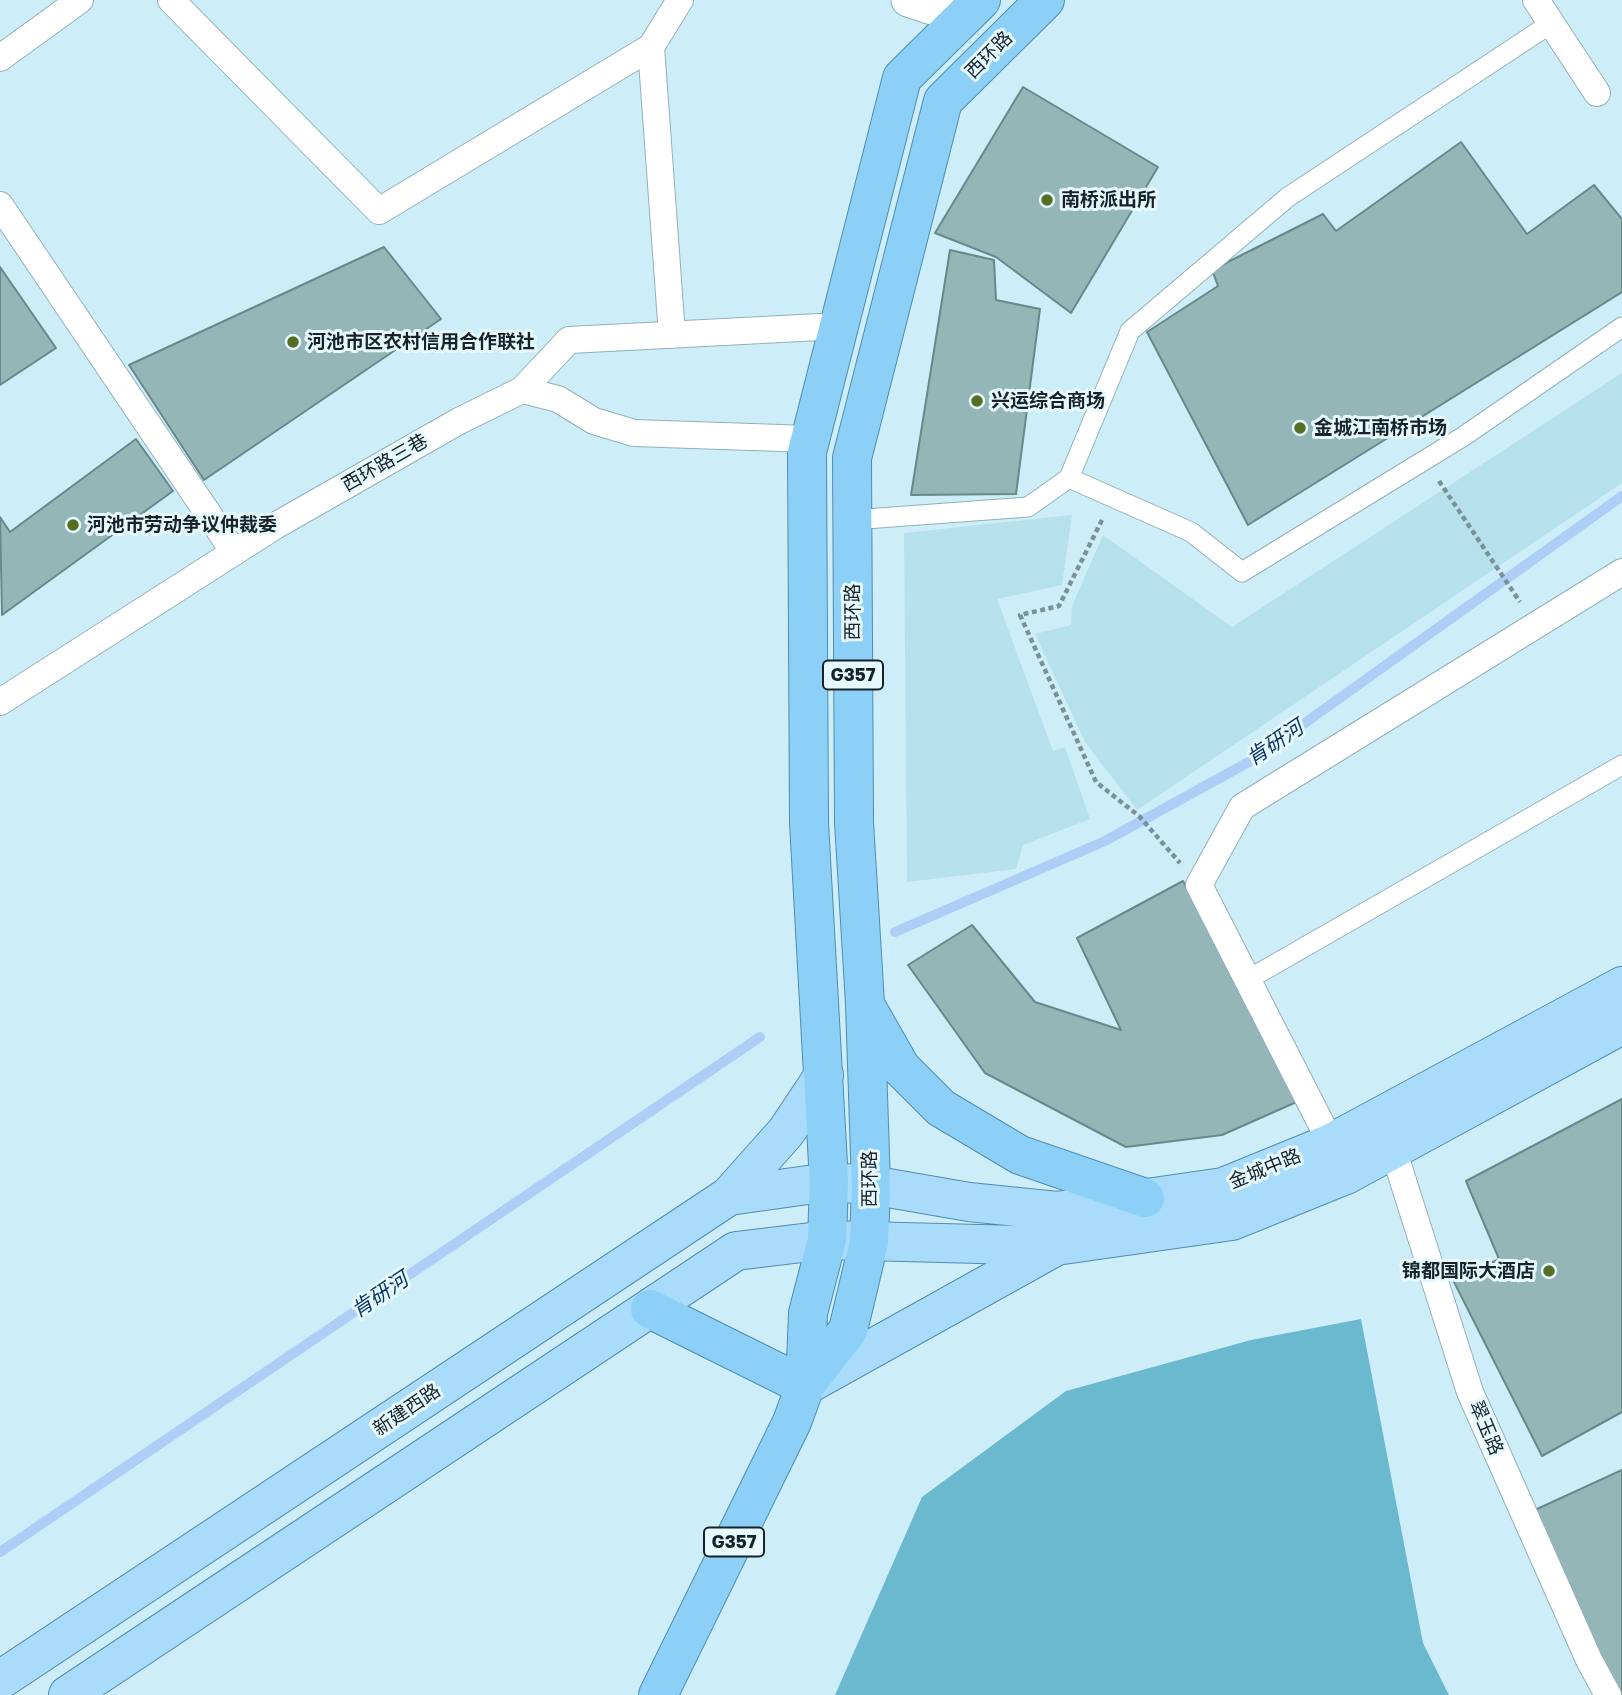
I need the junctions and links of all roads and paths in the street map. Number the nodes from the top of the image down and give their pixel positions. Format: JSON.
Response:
{"nodes":[{"id":1,"x":80,"y":0,"type":"edge"},
{"id":2,"x":171,"y":0,"type":"edge"},
{"id":3,"x":680,"y":0,"type":"edge"},
{"id":4,"x":908,"y":0,"type":"edge"},
{"id":5,"x":1045,"y":0,"type":"edge"},
{"id":6,"x":1536,"y":0,"type":"edge"},
{"id":7,"x":972,"y":9,"type":"edge"},
{"id":8,"x":1550,"y":24,"type":"junction"},
{"id":9,"x":652,"y":47,"type":"junction"},
{"id":10,"x":0,"y":58,"type":"edge"},
{"id":11,"x":1597,"y":93,"type":"dead end"},
{"id":12,"x":0,"y":205,"type":"edge"},
{"id":13,"x":839,"y":326,"type":"junction"},
{"id":14,"x":1622,"y":327,"type":"edge"},
{"id":15,"x":672,"y":335,"type":"junction"},
{"id":16,"x":522,"y":390,"type":"junction"},
{"id":17,"x":810,"y":439,"type":"junction"},
{"id":18,"x":1425,"y":460,"type":"junction"},
{"id":19,"x":1069,"y":478,"type":"junction"},
{"id":20,"x":1114,"y":498,"type":"junction"},
{"id":21,"x":852,"y":520,"type":"junction"},
{"id":22,"x":234,"y":552,"type":"junction"},
{"id":23,"x":1622,"y":572,"type":"edge"},
{"id":24,"x":1517,"y":597,"type":"dead end"},
{"id":25,"x":0,"y":702,"type":"edge"},
{"id":26,"x":1622,"y":765,"type":"edge"},
{"id":27,"x":1157,"y":837,"type":"dead end"},
{"id":28,"x":1247,"y":980,"type":"junction"},
{"id":29,"x":1622,"y":986,"type":"edge"},
{"id":30,"x":865,"y":1004,"type":"junction"},
{"id":31,"x":1622,"y":1025,"type":"edge"},
{"id":32,"x":824,"y":1075,"type":"junction"},
{"id":33,"x":1331,"y":1143,"type":"junction"},
{"id":34,"x":1393,"y":1149,"type":"junction"},
{"id":35,"x":829,"y":1182,"type":"junction"},
{"id":36,"x":871,"y":1185,"type":"junction"},
{"id":37,"x":729,"y":1196,"type":"junction"},
{"id":38,"x":1145,"y":1198,"type":"junction"},
{"id":39,"x":827,"y":1240,"type":"junction"},
{"id":40,"x":869,"y":1242,"type":"junction"},
{"id":41,"x":1056,"y":1246,"type":"junction"},
{"id":42,"x":650,"y":1309,"type":"junction"},
{"id":43,"x":805,"y":1386,"type":"junction"},
{"id":44,"x":0,"y":1680,"type":"edge"},
{"id":45,"x":68,"y":1695,"type":"edge"},
{"id":46,"x":659,"y":1695,"type":"edge"},
{"id":47,"x":1608,"y":1695,"type":"edge"}],
"edges":[{"from":1,"to":10,"type":"street"},
{"from":2,"to":9,"type":"street"},
{"from":3,"to":9,"type":"street"},
{"from":4,"to":7,"type":"street"},
{"from":5,"to":21,"type":"highway","name":"西环路","number":"G357"},
{"from":6,"to":8,"type":"street"},
{"from":7,"to":13,"type":"highway","name":"西环路","number":"G357"},
{"from":8,"to":11,"type":"street"},
{"from":8,"to":19,"type":"street"},
{"from":9,"to":15,"type":"street"},
{"from":12,"to":22,"type":"street"},
{"from":13,"to":15,"type":"street","name":"西环路三巷"},
{"from":13,"to":17,"type":"highway","name":"西环路","number":"G357"},
{"from":14,"to":18,"type":"street"},
{"from":15,"to":16,"type":"street","name":"西环路三巷"},
{"from":16,"to":17,"type":"street"},
{"from":16,"to":22,"type":"street","name":"西环路三巷"},
{"from":17,"to":32,"type":"highway","name":"西环路","number":"G357"},
{"from":18,"to":20,"type":"street"},
{"from":18,"to":24,"type":"path"},
{"from":19,"to":20,"type":"street"},
{"from":19,"to":21,"type":"street"},
{"from":20,"to":27,"type":"path"},
{"from":21,"to":30,"type":"highway","name":"西环路","number":"G357"},
{"from":22,"to":25,"type":"street","name":"西环路三巷"},
{"from":23,"to":28,"type":"street"},
{"from":26,"to":28,"type":"street"},
{"from":28,"to":33,"type":"street"},
{"from":29,"to":33,"type":"main road","name":"金城中路"},
{"from":30,"to":36,"type":"highway","name":"西环路","number":"G357"},
{"from":30,"to":38,"type":"highway"},
{"from":31,"to":34,"type":"main road","name":"金城中路"},
{"from":32,"to":35,"type":"highway","name":"西环路","number":"G357"},
{"from":32,"to":37,"type":"main road"},
{"from":33,"to":38,"type":"main road","name":"金城中路"},
{"from":34,"to":41,"type":"main road","name":"金城中路"},
{"from":34,"to":47,"type":"street","name":"翠玉路"},
{"from":35,"to":36,"type":"main road","name":"金城中路"},
{"from":35,"to":37,"type":"main road","name":"新建西路"},
{"from":35,"to":39,"type":"highway","name":"西环路","number":"G357"},
{"from":36,"to":38,"type":"main road","name":"金城中路"},
{"from":36,"to":40,"type":"highway","name":"西环路","number":"G357"},
{"from":37,"to":44,"type":"main road","name":"新建西路"},
{"from":39,"to":40,"type":"main road","name":"金城中路"},
{"from":39,"to":42,"type":"main road"},
{"from":39,"to":43,"type":"highway","name":"西环路","number":"G357"},
{"from":40,"to":41,"type":"main road","name":"金城中路"},
{"from":40,"to":43,"type":"highway","name":"西环路","number":"G357"},
{"from":41,"to":43,"type":"main road"},
{"from":42,"to":43,"type":"highway"},
{"from":42,"to":45,"type":"main road"},
{"from":43,"to":46,"type":"highway","name":"西环路","number":"G357"}]}
